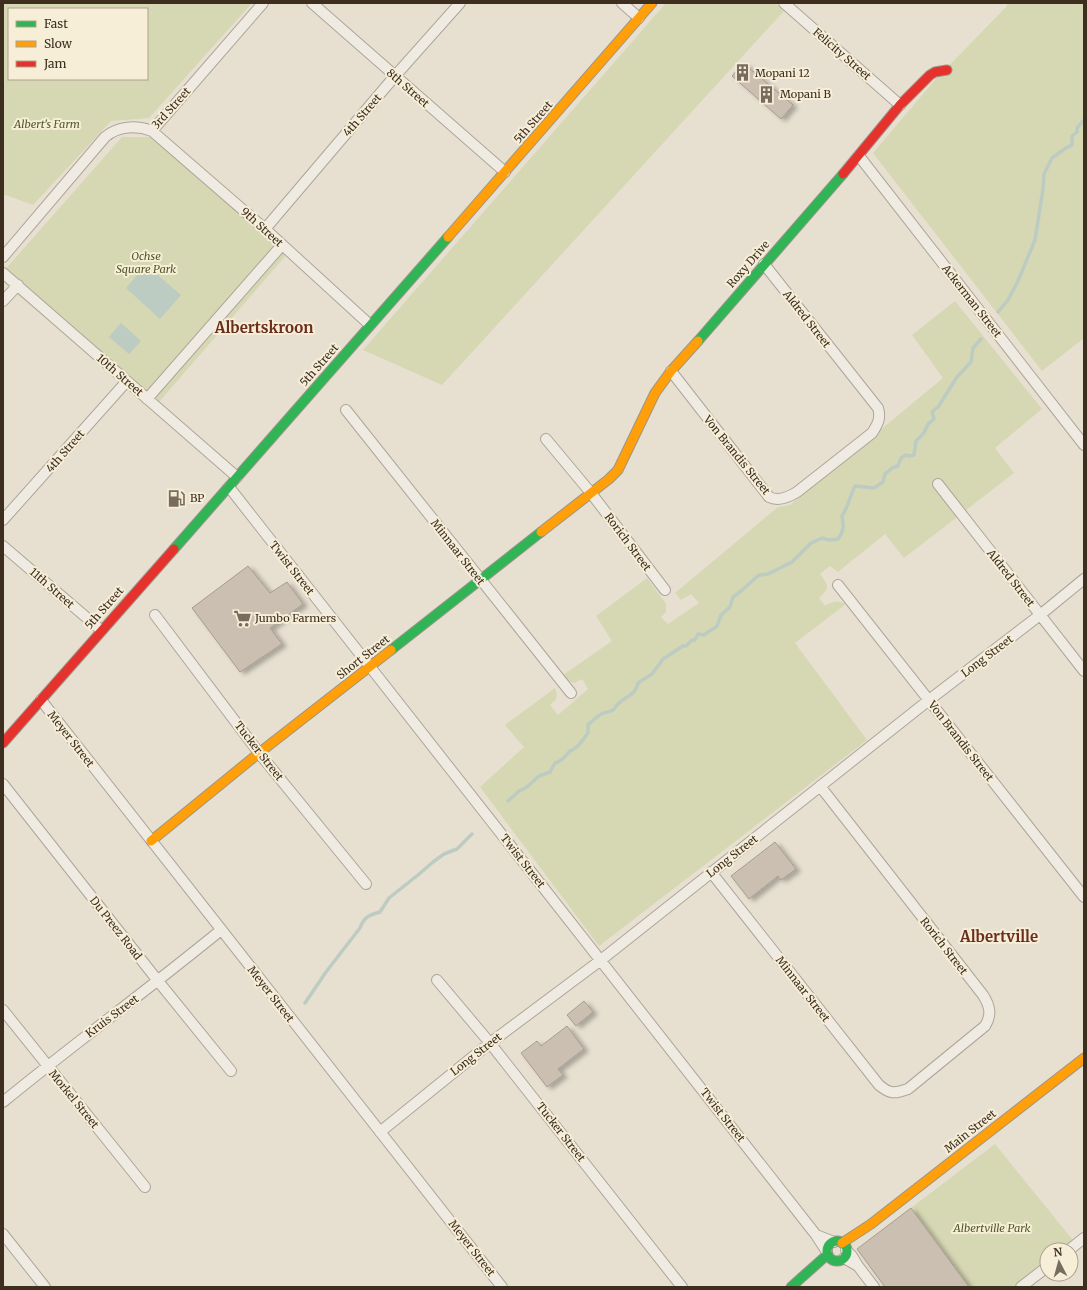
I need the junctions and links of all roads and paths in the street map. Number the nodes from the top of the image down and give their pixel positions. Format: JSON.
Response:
{"nodes":[{"id":1,"x":263,"y":3,"type":"edge"},
{"id":2,"x":312,"y":3,"type":"edge"},
{"id":3,"x":460,"y":3,"type":"edge"},
{"id":4,"x":622,"y":3,"type":"edge"},
{"id":5,"x":652,"y":3,"type":"edge"},
{"id":6,"x":784,"y":3,"type":"edge"},
{"id":7,"x":640,"y":18,"type":"junction"},
{"id":8,"x":947,"y":70,"type":"dead end"},
{"id":9,"x":395,"y":76,"type":"junction"},
{"id":10,"x":900,"y":105,"type":"junction"},
{"id":11,"x":152,"y":131,"type":"junction"},
{"id":12,"x":859,"y":156,"type":"junction"},
{"id":13,"x":505,"y":172,"type":"junction"},
{"id":14,"x":265,"y":229,"type":"junction"},
{"id":15,"x":282,"y":245,"type":"junction"},
{"id":16,"x":3,"y":257,"type":"edge"},
{"id":17,"x":764,"y":264,"type":"junction"},
{"id":18,"x":3,"y":273,"type":"edge"},
{"id":19,"x":18,"y":285,"type":"junction"},
{"id":20,"x":3,"y":301,"type":"edge"},
{"id":21,"x":370,"y":325,"type":"junction"},
{"id":22,"x":671,"y":371,"type":"junction"},
{"id":23,"x":127,"y":381,"type":"junction"},
{"id":24,"x":147,"y":399,"type":"junction"},
{"id":25,"x":346,"y":410,"type":"dead end"},
{"id":26,"x":872,"y":433,"type":"joint"},
{"id":27,"x":546,"y":439,"type":"dead end"},
{"id":28,"x":1084,"y":445,"type":"edge"},
{"id":29,"x":237,"y":477,"type":"junction"},
{"id":30,"x":938,"y":484,"type":"dead end"},
{"id":31,"x":228,"y":487,"type":"junction"},
{"id":32,"x":591,"y":493,"type":"junction"},
{"id":33,"x":3,"y":520,"type":"edge"},
{"id":34,"x":3,"y":546,"type":"edge"},
{"id":35,"x":1084,"y":579,"type":"edge"},
{"id":36,"x":480,"y":580,"type":"junction"},
{"id":37,"x":838,"y":585,"type":"dead end"},
{"id":38,"x":665,"y":590,"type":"dead end"},
{"id":39,"x":155,"y":615,"type":"dead end"},
{"id":40,"x":1040,"y":615,"type":"junction"},
{"id":41,"x":101,"y":630,"type":"junction"},
{"id":42,"x":369,"y":667,"type":"junction"},
{"id":43,"x":1084,"y":671,"type":"edge"},
{"id":44,"x":570,"y":693,"type":"dead end"},
{"id":45,"x":41,"y":700,"type":"junction"},
{"id":46,"x":929,"y":700,"type":"junction"},
{"id":47,"x":3,"y":743,"type":"edge"},
{"id":48,"x":259,"y":753,"type":"junction"},
{"id":49,"x":3,"y":784,"type":"edge"},
{"id":50,"x":820,"y":786,"type":"junction"},
{"id":51,"x":151,"y":841,"type":"junction"},
{"id":52,"x":711,"y":872,"type":"junction"},
{"id":53,"x":366,"y":884,"type":"dead end"},
{"id":54,"x":1084,"y":897,"type":"edge"},
{"id":55,"x":221,"y":930,"type":"junction"},
{"id":56,"x":601,"y":960,"type":"junction"},
{"id":57,"x":437,"y":980,"type":"dead end"},
{"id":58,"x":158,"y":981,"type":"junction"},
{"id":59,"x":3,"y":1010,"type":"edge"},
{"id":60,"x":490,"y":1042,"type":"junction"},
{"id":61,"x":1084,"y":1058,"type":"edge"},
{"id":62,"x":47,"y":1066,"type":"junction"},
{"id":63,"x":231,"y":1071,"type":"dead end"},
{"id":64,"x":902,"y":1091,"type":"joint"},
{"id":65,"x":3,"y":1102,"type":"edge"},
{"id":66,"x":380,"y":1132,"type":"junction"},
{"id":67,"x":145,"y":1187,"type":"dead end"},
{"id":68,"x":3,"y":1234,"type":"edge"},
{"id":69,"x":816,"y":1235,"type":"junction"},
{"id":70,"x":842,"y":1248,"type":"junction"},
{"id":71,"x":829,"y":1255,"type":"junction"},
{"id":72,"x":1039,"y":1273,"type":"edge"},
{"id":73,"x":45,"y":1287,"type":"edge"},
{"id":74,"x":502,"y":1287,"type":"edge"},
{"id":75,"x":682,"y":1287,"type":"edge"},
{"id":76,"x":791,"y":1287,"type":"edge"},
{"id":77,"x":874,"y":1287,"type":"edge"},
{"id":78,"x":1021,"y":1287,"type":"edge"}],
"edges":[{"from":1,"to":11,"type":"street","name":"3rd Street"},
{"from":2,"to":9,"type":"street","name":"8th Street"},
{"from":3,"to":9,"type":"street","name":"4th Street"},
{"from":4,"to":7,"type":"street"},
{"from":5,"to":7,"type":"street","name":"5th Street"},
{"from":6,"to":10,"type":"street","name":"Felicity Street"},
{"from":7,"to":13,"type":"street","name":"5th Street"},
{"from":8,"to":10,"type":"street","name":"Roxy Drive"},
{"from":9,"to":13,"type":"street","name":"8th Street"},
{"from":9,"to":14,"type":"street","name":"4th Street"},
{"from":10,"to":12,"type":"street","name":"Roxy Drive"},
{"from":11,"to":14,"type":"street","name":"9th Street"},
{"from":11,"to":16,"type":"street","name":"3rd Street"},
{"from":12,"to":17,"type":"street","name":"Roxy Drive"},
{"from":12,"to":28,"type":"street","name":"Ackerman Street"},
{"from":13,"to":21,"type":"street","name":"5th Street"},
{"from":14,"to":15,"type":"street","name":"9th Street"},
{"from":15,"to":21,"type":"street","name":"9th Street"},
{"from":15,"to":24,"type":"street"},
{"from":17,"to":22,"type":"street","name":"Roxy Drive"},
{"from":17,"to":26,"type":"street","name":"Aldred Street"},
{"from":18,"to":19,"type":"street","name":"10th Street"},
{"from":19,"to":20,"type":"street"},
{"from":19,"to":23,"type":"street","name":"10th Street"},
{"from":21,"to":29,"type":"street","name":"5th Street"},
{"from":22,"to":26,"type":"street","name":"Von Brandis Street"},
{"from":22,"to":32,"type":"street","name":"Roxy Drive"},
{"from":23,"to":24,"type":"street","name":"10th Street"},
{"from":23,"to":33,"type":"street","name":"4th Street"},
{"from":24,"to":29,"type":"street","name":"10th Street"},
{"from":25,"to":36,"type":"street","name":"Minnaar Street"},
{"from":27,"to":32,"type":"street","name":"Rorich Street"},
{"from":29,"to":31,"type":"street","name":"5th Street"},
{"from":30,"to":40,"type":"street","name":"Aldred Street"},
{"from":31,"to":41,"type":"street","name":"5th Street"},
{"from":31,"to":42,"type":"street","name":"Twist Street"},
{"from":32,"to":36,"type":"street","name":"Short Street"},
{"from":32,"to":38,"type":"street","name":"Rorich Street"},
{"from":34,"to":41,"type":"street","name":"11th Street"},
{"from":35,"to":40,"type":"street","name":"Long Street"},
{"from":36,"to":42,"type":"street","name":"Short Street"},
{"from":36,"to":44,"type":"street","name":"Minnaar Street"},
{"from":37,"to":46,"type":"street","name":"Von Brandis Street"},
{"from":39,"to":48,"type":"street","name":"Tucker Street"},
{"from":40,"to":43,"type":"street","name":"Aldred Street"},
{"from":40,"to":46,"type":"street","name":"Long Street"},
{"from":41,"to":45,"type":"street","name":"5th Street"},
{"from":42,"to":48,"type":"street","name":"Short Street"},
{"from":42,"to":56,"type":"street","name":"Twist Street"},
{"from":45,"to":47,"type":"street","name":"5th Street"},
{"from":45,"to":51,"type":"street","name":"Meyer Street"},
{"from":46,"to":50,"type":"street","name":"Long Street"},
{"from":46,"to":54,"type":"street","name":"Von Brandis Street"},
{"from":48,"to":51,"type":"street","name":"Short Street"},
{"from":48,"to":53,"type":"street","name":"Tucker Street"},
{"from":49,"to":58,"type":"street","name":"Du Preez Road"},
{"from":50,"to":52,"type":"street","name":"Long Street"},
{"from":50,"to":64,"type":"street","name":"Rorich Street"},
{"from":51,"to":55,"type":"street","name":"Meyer Street"},
{"from":52,"to":56,"type":"street","name":"Long Street"},
{"from":52,"to":64,"type":"street","name":"Minnaar Street"},
{"from":55,"to":58,"type":"street","name":"Kruis Street"},
{"from":55,"to":66,"type":"street","name":"Meyer Street"},
{"from":56,"to":60,"type":"street","name":"Long Street"},
{"from":56,"to":69,"type":"street","name":"Twist Street"},
{"from":57,"to":60,"type":"street","name":"Tucker Street"},
{"from":58,"to":62,"type":"street","name":"Kruis Street"},
{"from":58,"to":63,"type":"street","name":"Du Preez Road"},
{"from":59,"to":62,"type":"street","name":"Morkel Street"},
{"from":60,"to":66,"type":"street","name":"Long Street"},
{"from":60,"to":75,"type":"street","name":"Tucker Street"},
{"from":61,"to":70,"type":"street","name":"Main Street"},
{"from":62,"to":65,"type":"street","name":"Kruis Street"},
{"from":62,"to":67,"type":"street","name":"Morkel Street"},
{"from":66,"to":74,"type":"street","name":"Meyer Street"},
{"from":68,"to":73,"type":"street"},
{"from":69,"to":70,"type":"street"},
{"from":69,"to":71,"type":"street","name":"Twist Street"},
{"from":70,"to":71,"type":"street","name":"Main Street"},
{"from":70,"to":71,"type":"street"},
{"from":70,"to":77,"type":"street"},
{"from":71,"to":76,"type":"street"},
{"from":72,"to":78,"type":"street"}]}
